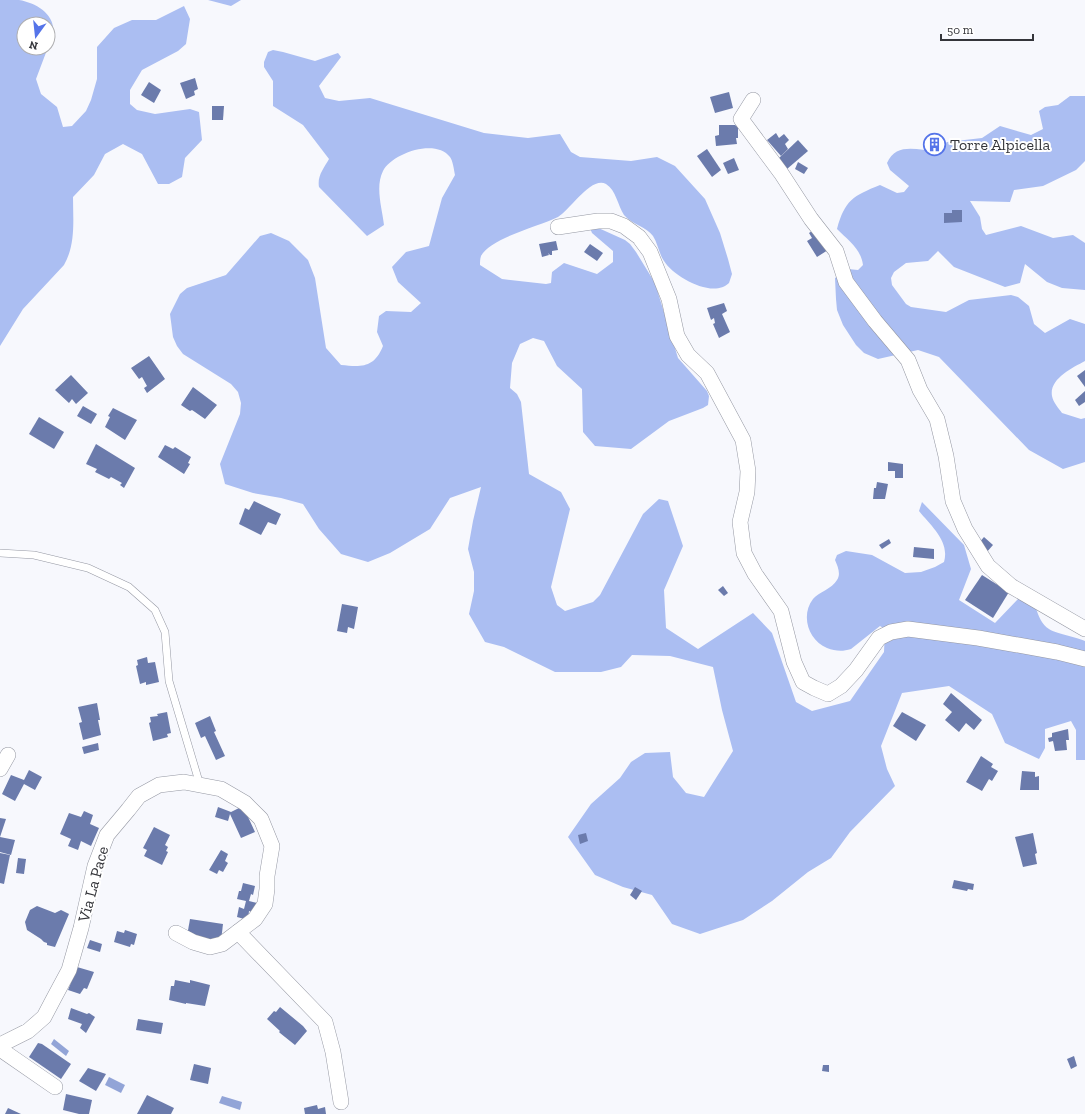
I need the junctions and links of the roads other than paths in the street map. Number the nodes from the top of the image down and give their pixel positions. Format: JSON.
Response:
{"nodes":[{"id":1,"x":753,"y":100,"type":"dead end"},
{"id":2,"x":558,"y":227,"type":"dead end"},
{"id":3,"x":0,"y":553,"type":"edge"},
{"id":4,"x":1085,"y":629,"type":"edge"},
{"id":5,"x":1085,"y":659,"type":"edge"},
{"id":6,"x":8,"y":756,"type":"dead end"},
{"id":7,"x":0,"y":769,"type":"edge"},
{"id":8,"x":200,"y":785,"type":"junction"},
{"id":9,"x":238,"y":932,"type":"junction"},
{"id":10,"x":176,"y":933,"type":"dead end"},
{"id":11,"x":0,"y":1046,"type":"edge"},
{"id":12,"x":0,"y":1049,"type":"edge"},
{"id":13,"x":55,"y":1086,"type":"dead end"},
{"id":14,"x":340,"y":1102,"type":"dead end"}],
"edges":[{"from":1,"to":4,"type":"street"},
{"from":2,"to":5,"type":"street"},
{"from":3,"to":8,"type":"lane"},
{"from":6,"to":7,"type":"street"},
{"from":8,"to":9,"type":"street","name":"Via La Pace"},
{"from":8,"to":11,"type":"street","name":"Via La Pace"},
{"from":9,"to":10,"type":"street","name":"Via La Pace"},
{"from":9,"to":14,"type":"street"},
{"from":12,"to":13,"type":"street"}]}
